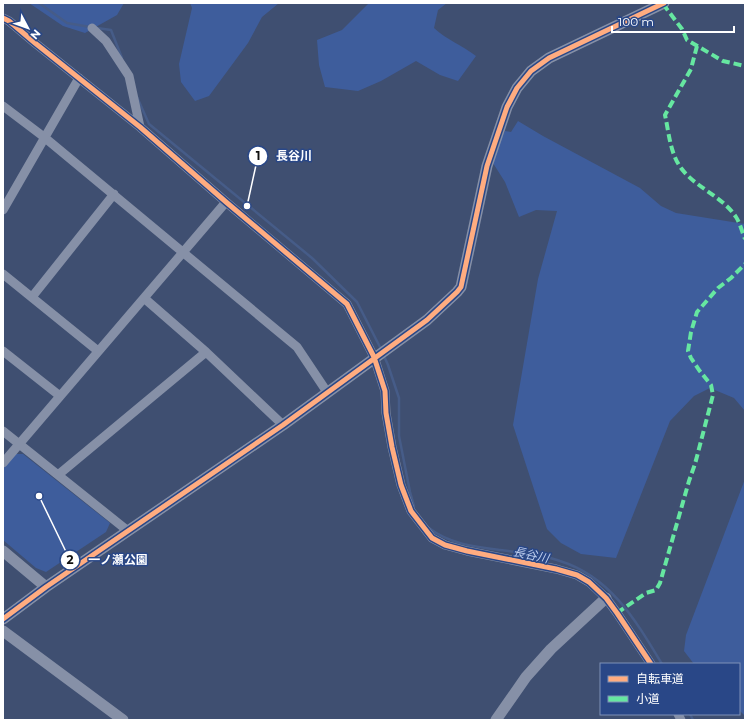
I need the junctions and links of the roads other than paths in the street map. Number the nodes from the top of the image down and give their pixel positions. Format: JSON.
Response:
{"nodes":[{"id":1,"x":663,"y":3,"type":"edge"},
{"id":2,"x":3,"y":18,"type":"edge"},
{"id":3,"x":92,"y":28,"type":"dead end"},
{"id":4,"x":79,"y":78,"type":"junction"},
{"id":5,"x":3,"y":106,"type":"edge"},
{"id":6,"x":140,"y":127,"type":"junction"},
{"id":7,"x":44,"y":137,"type":"junction"},
{"id":8,"x":114,"y":194,"type":"junction"},
{"id":9,"x":7,"y":195,"type":"edge"},
{"id":10,"x":226,"y":202,"type":"junction"},
{"id":11,"x":3,"y":210,"type":"edge"},
{"id":12,"x":183,"y":252,"type":"junction"},
{"id":13,"x":3,"y":274,"type":"edge"},
{"id":14,"x":32,"y":297,"type":"junction"},
{"id":15,"x":144,"y":298,"type":"junction"},
{"id":16,"x":3,"y":351,"type":"edge"},
{"id":17,"x":98,"y":351,"type":"junction"},
{"id":18,"x":206,"y":352,"type":"junction"},
{"id":19,"x":374,"y":357,"type":"junction"},
{"id":20,"x":327,"y":392,"type":"junction"},
{"id":21,"x":60,"y":396,"type":"junction"},
{"id":22,"x":283,"y":425,"type":"junction"},
{"id":23,"x":3,"y":431,"type":"edge"},
{"id":24,"x":19,"y":444,"type":"junction"},
{"id":25,"x":3,"y":463,"type":"edge"},
{"id":26,"x":58,"y":475,"type":"junction"},
{"id":27,"x":128,"y":531,"type":"junction"},
{"id":28,"x":3,"y":552,"type":"edge"},
{"id":29,"x":46,"y":587,"type":"junction"},
{"id":30,"x":606,"y":598,"type":"junction"},
{"id":31,"x":3,"y":619,"type":"edge"},
{"id":32,"x":3,"y":631,"type":"edge"},
{"id":33,"x":650,"y":663,"type":"edge"},
{"id":34,"x":123,"y":720,"type":"edge"},
{"id":35,"x":496,"y":720,"type":"edge"}],
"edges":[{"from":1,"to":19,"type":"street"},
{"from":2,"to":4,"type":"street"},
{"from":3,"to":6,"type":"street"},
{"from":4,"to":6,"type":"street"},
{"from":4,"to":7,"type":"street"},
{"from":5,"to":7,"type":"street"},
{"from":6,"to":10,"type":"street"},
{"from":7,"to":8,"type":"street"},
{"from":7,"to":9,"type":"street"},
{"from":8,"to":12,"type":"street"},
{"from":8,"to":14,"type":"street"},
{"from":9,"to":11,"type":"street"},
{"from":10,"to":12,"type":"street"},
{"from":10,"to":19,"type":"street"},
{"from":12,"to":15,"type":"street"},
{"from":12,"to":20,"type":"street"},
{"from":13,"to":14,"type":"street"},
{"from":14,"to":17,"type":"street"},
{"from":15,"to":17,"type":"street"},
{"from":15,"to":18,"type":"street"},
{"from":16,"to":21,"type":"street"},
{"from":17,"to":21,"type":"street"},
{"from":18,"to":22,"type":"street"},
{"from":18,"to":26,"type":"street"},
{"from":19,"to":20,"type":"street"},
{"from":19,"to":30,"type":"street"},
{"from":20,"to":22,"type":"street"},
{"from":21,"to":24,"type":"street"},
{"from":22,"to":27,"type":"street"},
{"from":23,"to":24,"type":"street"},
{"from":24,"to":25,"type":"street"},
{"from":24,"to":26,"type":"street"},
{"from":26,"to":27,"type":"street"},
{"from":27,"to":29,"type":"street"},
{"from":28,"to":29,"type":"street"},
{"from":29,"to":31,"type":"street"},
{"from":30,"to":33,"type":"street"},
{"from":30,"to":35,"type":"street"},
{"from":32,"to":34,"type":"street"}]}
